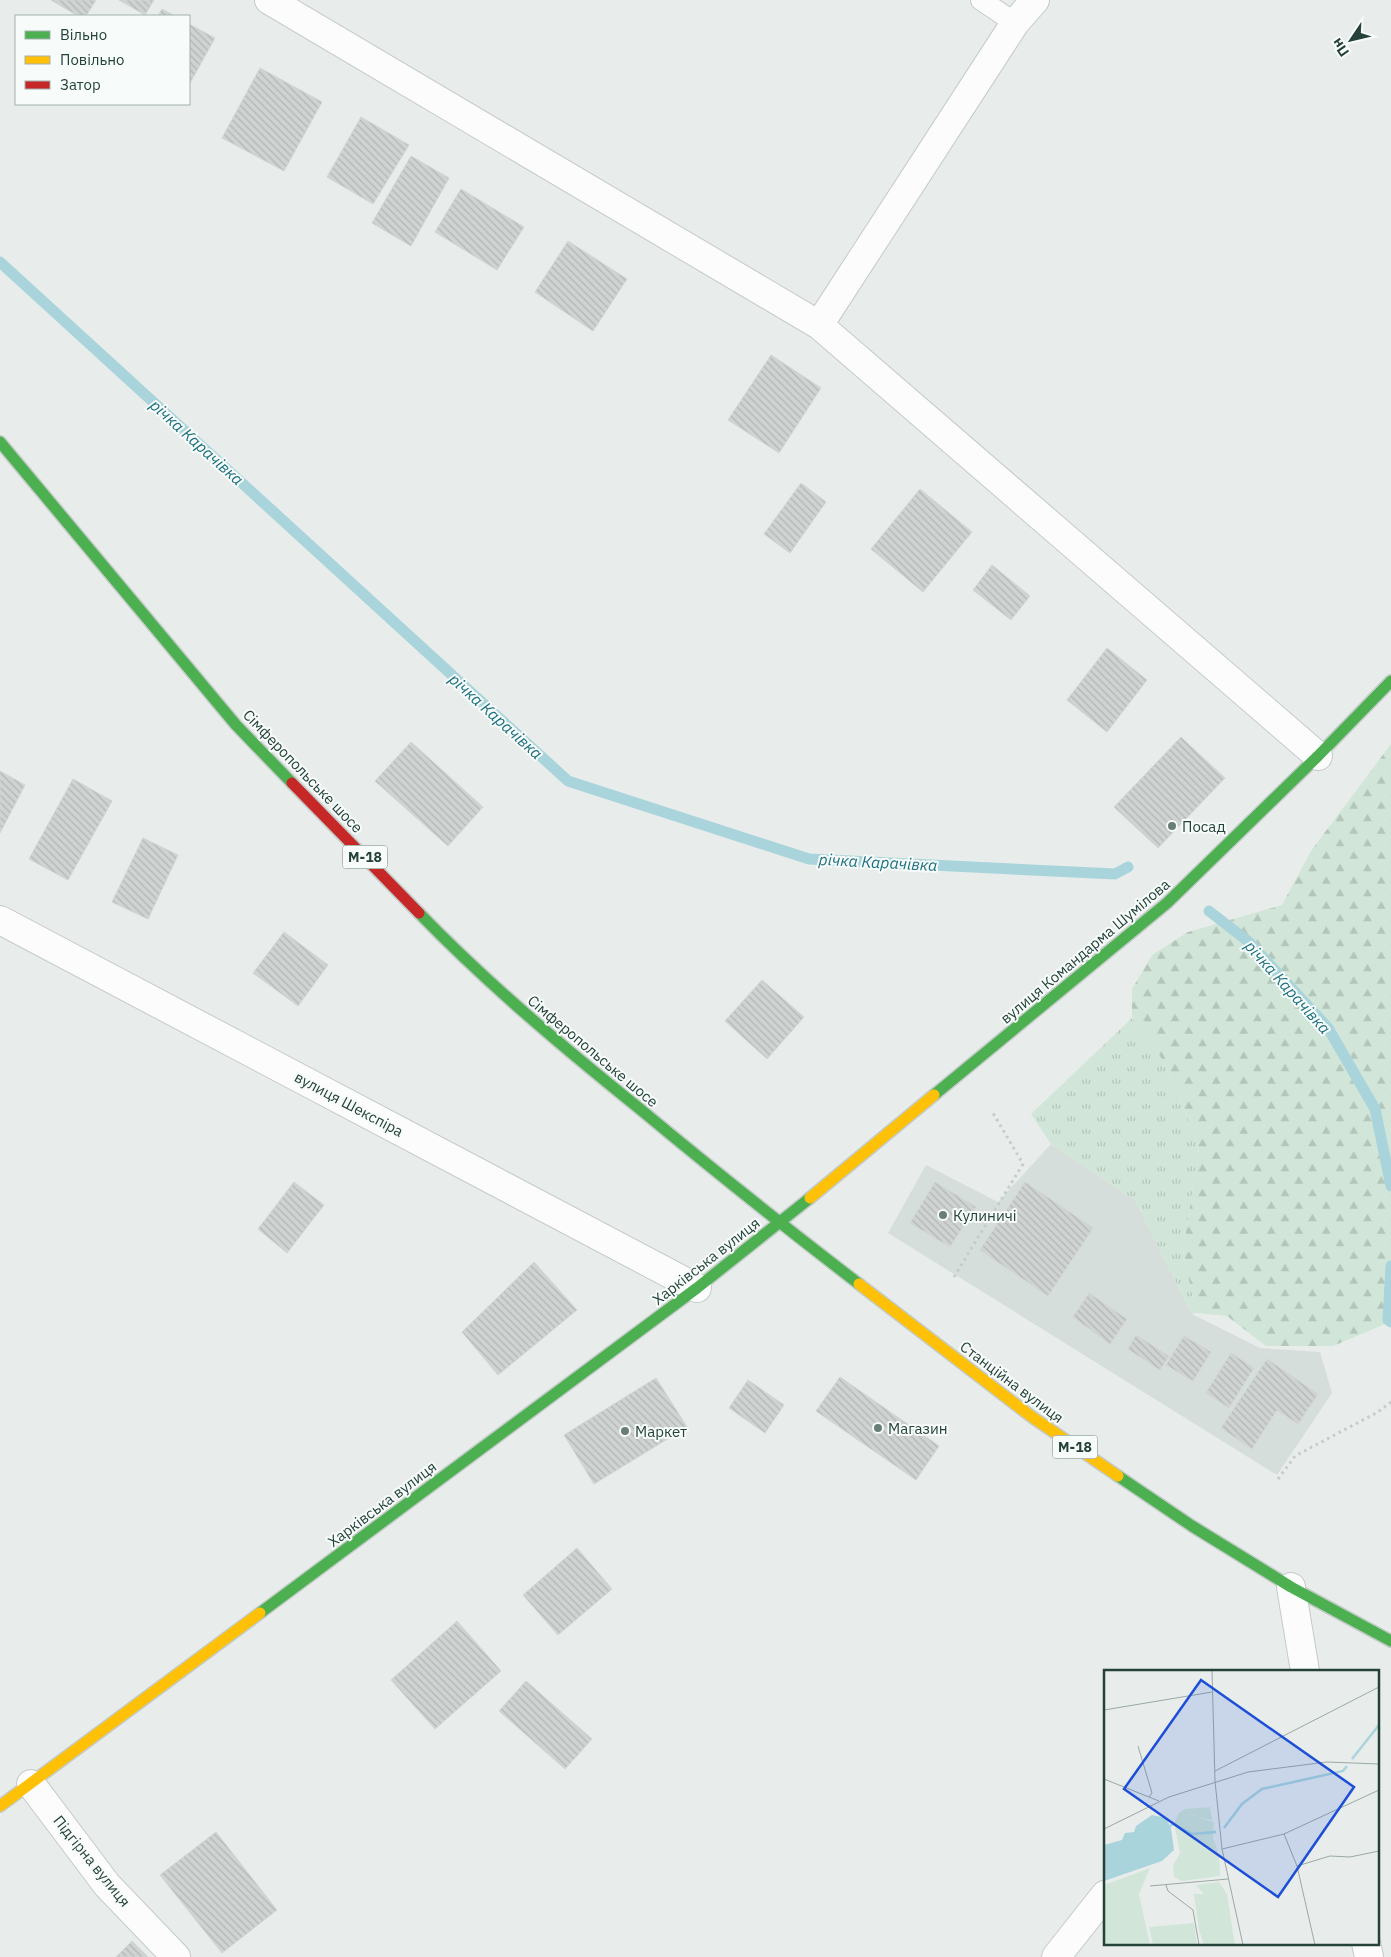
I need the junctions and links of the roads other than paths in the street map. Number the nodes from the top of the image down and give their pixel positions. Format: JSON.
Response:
{"nodes":[{"id":1,"x":269,"y":0,"type":"edge"},
{"id":2,"x":981,"y":0,"type":"edge"},
{"id":3,"x":1035,"y":0,"type":"edge"},
{"id":4,"x":1015,"y":23,"type":"junction"},
{"id":5,"x":819,"y":324,"type":"junction"},
{"id":6,"x":0,"y":442,"type":"edge"},
{"id":7,"x":1391,"y":681,"type":"edge"},
{"id":8,"x":1318,"y":756,"type":"junction"},
{"id":9,"x":0,"y":920,"type":"edge"},
{"id":10,"x":779,"y":1223,"type":"junction"},
{"id":11,"x":698,"y":1288,"type":"junction"},
{"id":12,"x":1291,"y":1587,"type":"junction"},
{"id":13,"x":1391,"y":1641,"type":"edge"},
{"id":14,"x":1305,"y":1670,"type":"edge"},
{"id":15,"x":31,"y":1784,"type":"junction"},
{"id":16,"x":0,"y":1806,"type":"edge"},
{"id":17,"x":1104,"y":1896,"type":"edge"},
{"id":18,"x":1366,"y":1944,"type":"edge"},
{"id":19,"x":176,"y":1957,"type":"edge"},
{"id":20,"x":1056,"y":1957,"type":"edge"},
{"id":21,"x":1369,"y":1957,"type":"edge"}],
"edges":[{"from":1,"to":5,"type":"street"},
{"from":2,"to":4,"type":"lane"},
{"from":3,"to":4,"type":"street"},
{"from":4,"to":5,"type":"street"},
{"from":5,"to":8,"type":"street"},
{"from":6,"to":10,"type":"main road","name":"Сімферопольське шосе","number":"М-18"},
{"from":7,"to":8,"type":"main road","name":"вулиця Командарма Шумілова"},
{"from":8,"to":10,"type":"main road","name":"вулиця Командарма Шумілова"},
{"from":9,"to":11,"type":"street","name":"вулиця Шекспіра"},
{"from":10,"to":11,"type":"main road","name":"Харківська вулиця"},
{"from":10,"to":12,"type":"main road","name":"Станційна вулиця","number":"М-18"},
{"from":11,"to":15,"type":"main road","name":"Харківська вулиця"},
{"from":12,"to":13,"type":"main road","name":"Станційна вулиця","number":"М-18"},
{"from":12,"to":14,"type":"street"},
{"from":15,"to":16,"type":"main road","name":"Харківська вулиця"},
{"from":15,"to":19,"type":"street","name":"Підгірна вулиця"},
{"from":17,"to":20,"type":"street"},
{"from":18,"to":21,"type":"street"}]}
